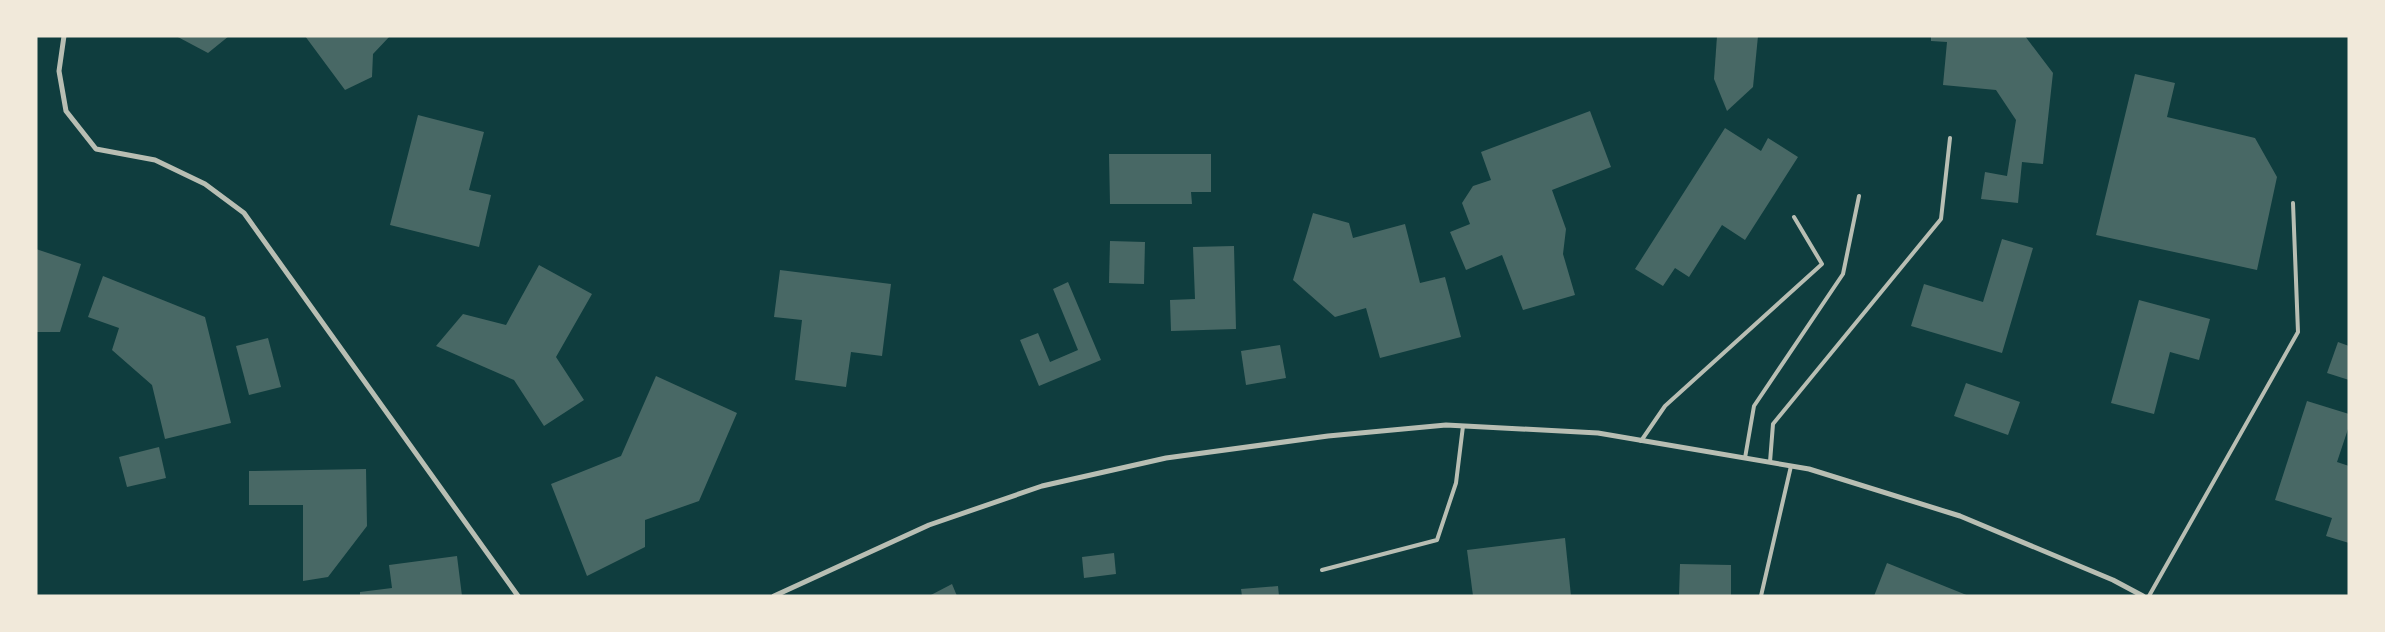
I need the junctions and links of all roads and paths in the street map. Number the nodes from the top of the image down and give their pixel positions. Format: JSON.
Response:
{"nodes":[{"id":1,"x":64,"y":36,"type":"edge"},
{"id":2,"x":1950,"y":138,"type":"dead end"},
{"id":3,"x":1858,"y":196,"type":"dead end"},
{"id":4,"x":2294,"y":203,"type":"dead end"},
{"id":5,"x":1794,"y":217,"type":"dead end"},
{"id":6,"x":1463,"y":426,"type":"junction"},
{"id":7,"x":1641,"y":440,"type":"junction"},
{"id":8,"x":1745,"y":458,"type":"junction"},
{"id":9,"x":1770,"y":462,"type":"junction"},
{"id":10,"x":1791,"y":466,"type":"junction"},
{"id":11,"x":1322,"y":570,"type":"dead end"},
{"id":12,"x":518,"y":596,"type":"edge"},
{"id":13,"x":774,"y":596,"type":"edge"},
{"id":14,"x":1761,"y":596,"type":"edge"},
{"id":15,"x":2143,"y":596,"type":"edge"},
{"id":16,"x":2149,"y":596,"type":"edge"}],
"edges":[{"from":1,"to":12,"type":"street"},
{"from":2,"to":9,"type":"lane"},
{"from":3,"to":8,"type":"lane"},
{"from":4,"to":16,"type":"lane"},
{"from":5,"to":7,"type":"lane"},
{"from":6,"to":7,"type":"street"},
{"from":6,"to":11,"type":"lane"},
{"from":6,"to":13,"type":"street"},
{"from":7,"to":8,"type":"street"},
{"from":8,"to":9,"type":"street"},
{"from":9,"to":10,"type":"street"},
{"from":10,"to":14,"type":"lane"},
{"from":10,"to":15,"type":"street"}]}
